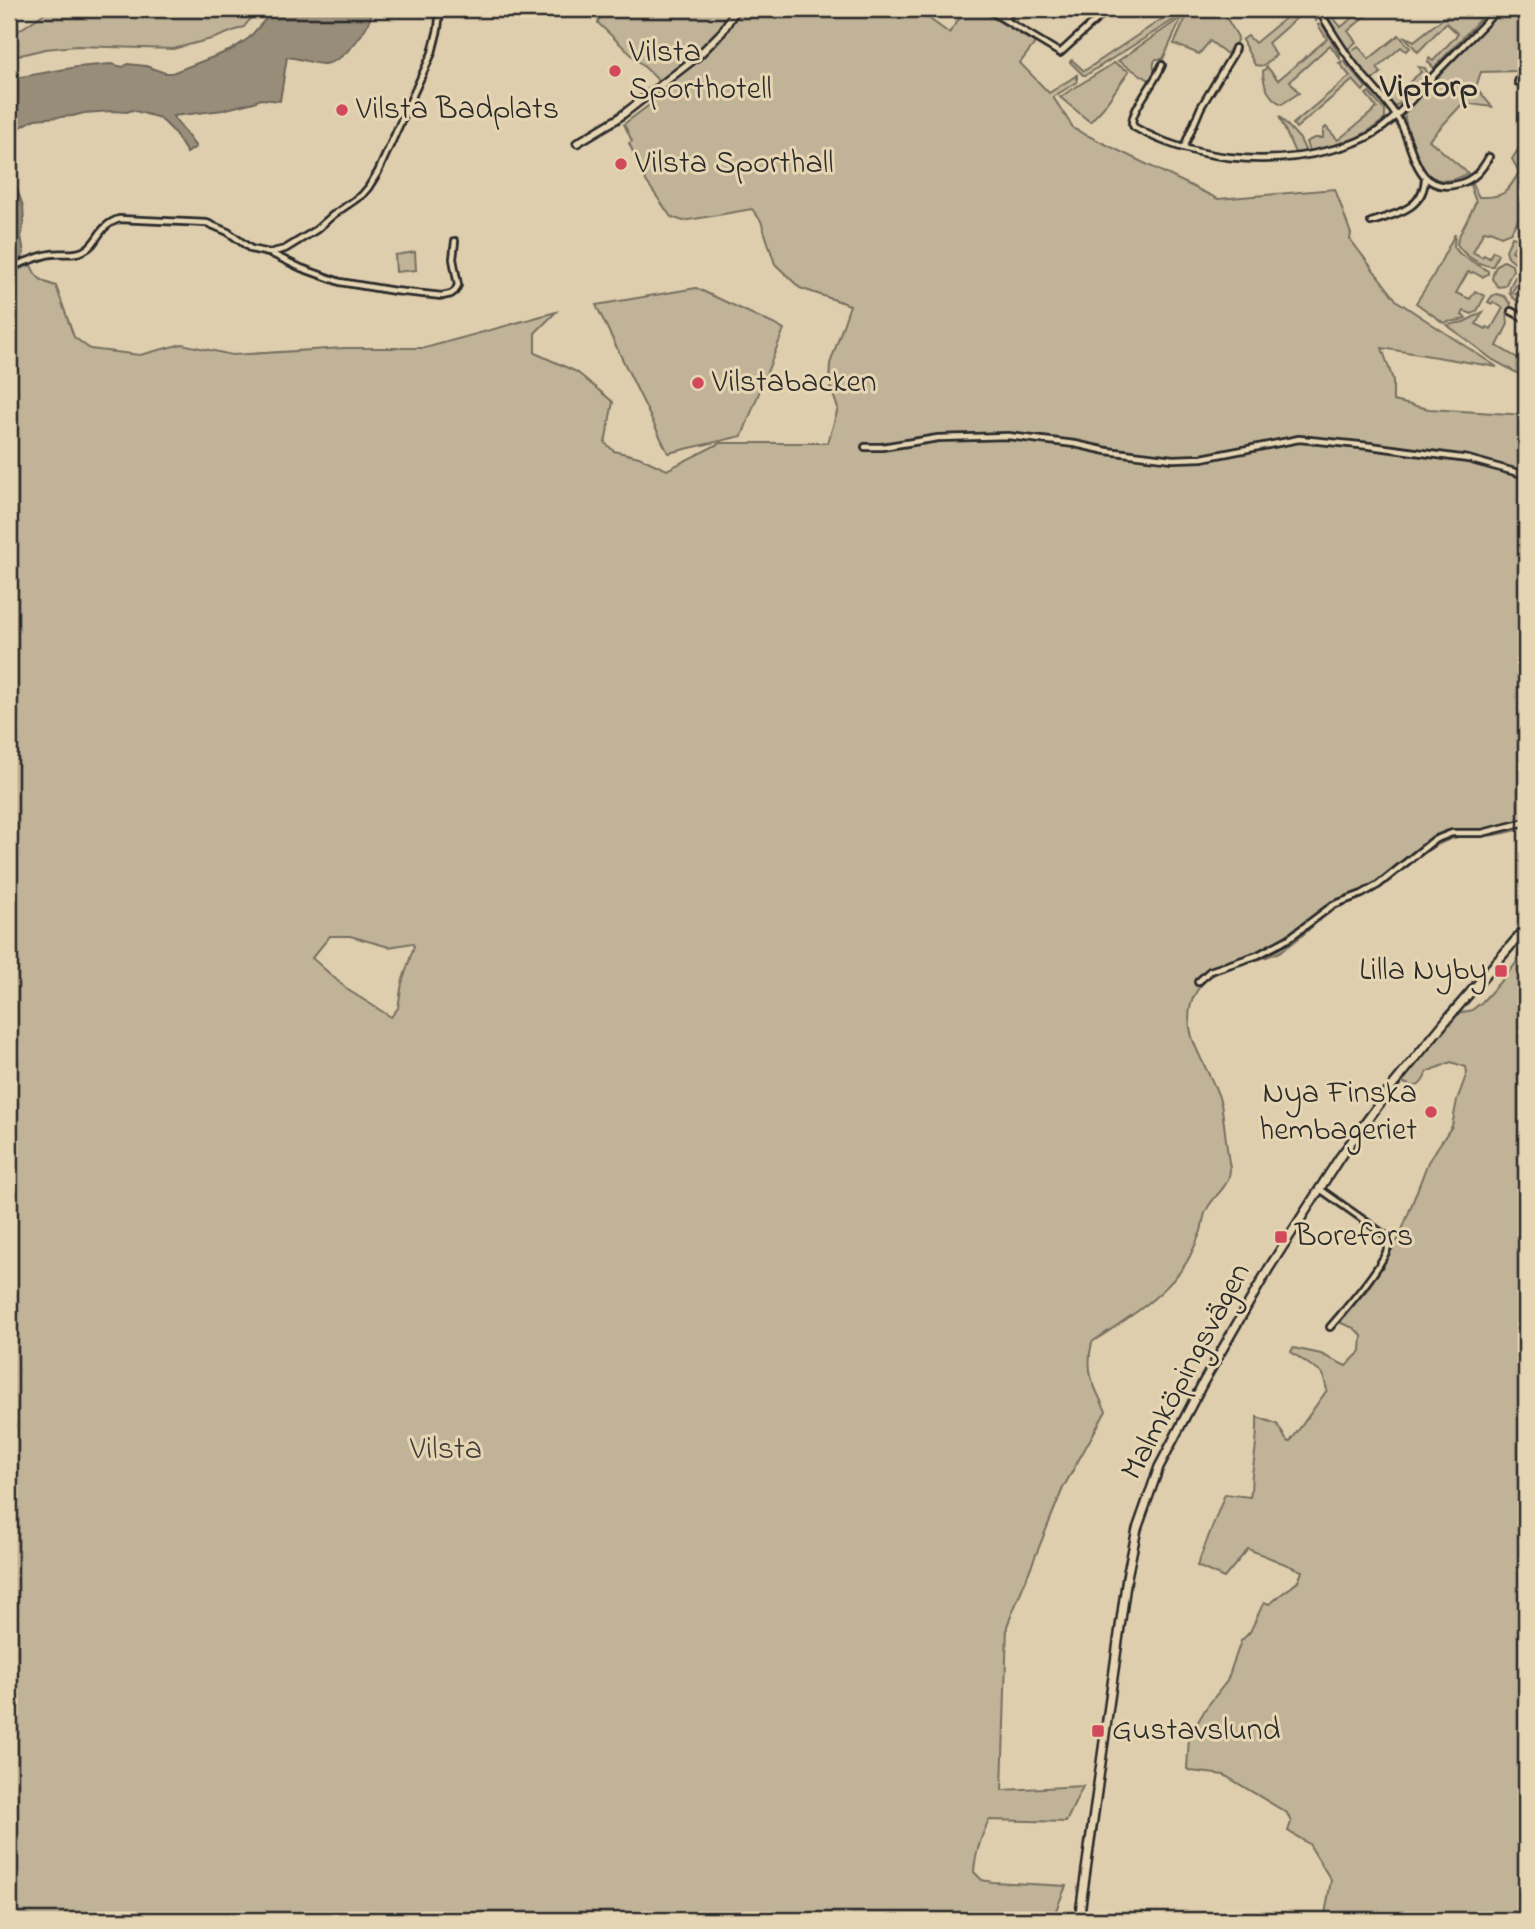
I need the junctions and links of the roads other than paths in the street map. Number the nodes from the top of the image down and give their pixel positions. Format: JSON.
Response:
{"nodes":[{"id":1,"x":440,"y":9,"type":"edge"},
{"id":2,"x":736,"y":9,"type":"edge"},
{"id":3,"x":987,"y":9,"type":"edge"},
{"id":4,"x":1014,"y":9,"type":"edge"},
{"id":5,"x":1108,"y":9,"type":"edge"},
{"id":6,"x":1318,"y":9,"type":"edge"},
{"id":7,"x":1494,"y":10,"type":"edge"},
{"id":8,"x":1004,"y":19,"type":"junction"},
{"id":9,"x":1235,"y":48,"type":"dead end"},
{"id":10,"x":1162,"y":65,"type":"dead end"},
{"id":11,"x":1526,"y":65,"type":"edge"},
{"id":12,"x":1518,"y":82,"type":"dead end"},
{"id":13,"x":1396,"y":115,"type":"junction"},
{"id":14,"x":577,"y":143,"type":"dead end"},
{"id":15,"x":1184,"y":148,"type":"junction"},
{"id":16,"x":1489,"y":157,"type":"dead end"},
{"id":17,"x":1425,"y":177,"type":"junction"},
{"id":18,"x":1371,"y":222,"type":"dead end"},
{"id":19,"x":455,"y":241,"type":"dead end"},
{"id":20,"x":269,"y":253,"type":"junction"},
{"id":21,"x":9,"y":267,"type":"edge"},
{"id":22,"x":1511,"y":311,"type":"dead end"},
{"id":23,"x":1526,"y":319,"type":"edge"},
{"id":24,"x":865,"y":447,"type":"dead end"},
{"id":25,"x":1526,"y":475,"type":"edge"},
{"id":26,"x":1526,"y":822,"type":"edge"},
{"id":27,"x":1526,"y":928,"type":"edge"},
{"id":28,"x":1198,"y":982,"type":"dead end"},
{"id":29,"x":1319,"y":1188,"type":"junction"},
{"id":30,"x":1331,"y":1327,"type":"dead end"},
{"id":31,"x":1079,"y":1920,"type":"edge"}],
"edges":[{"from":1,"to":20,"type":"street"},
{"from":2,"to":14,"type":"street"},
{"from":3,"to":8,"type":"street"},
{"from":4,"to":8,"type":"street"},
{"from":5,"to":8,"type":"street"},
{"from":6,"to":13,"type":"street"},
{"from":7,"to":13,"type":"street"},
{"from":9,"to":15,"type":"street"},
{"from":10,"to":15,"type":"street"},
{"from":11,"to":12,"type":"street"},
{"from":13,"to":15,"type":"street"},
{"from":13,"to":17,"type":"street"},
{"from":16,"to":17,"type":"street"},
{"from":17,"to":18,"type":"street"},
{"from":19,"to":20,"type":"street"},
{"from":20,"to":21,"type":"street"},
{"from":22,"to":23,"type":"street"},
{"from":24,"to":25,"type":"street"},
{"from":26,"to":28,"type":"street"},
{"from":27,"to":29,"type":"main road","name":"Malmköpingsvägen"},
{"from":29,"to":30,"type":"street"},
{"from":29,"to":31,"type":"main road","name":"Malmköpingsvägen"}]}
